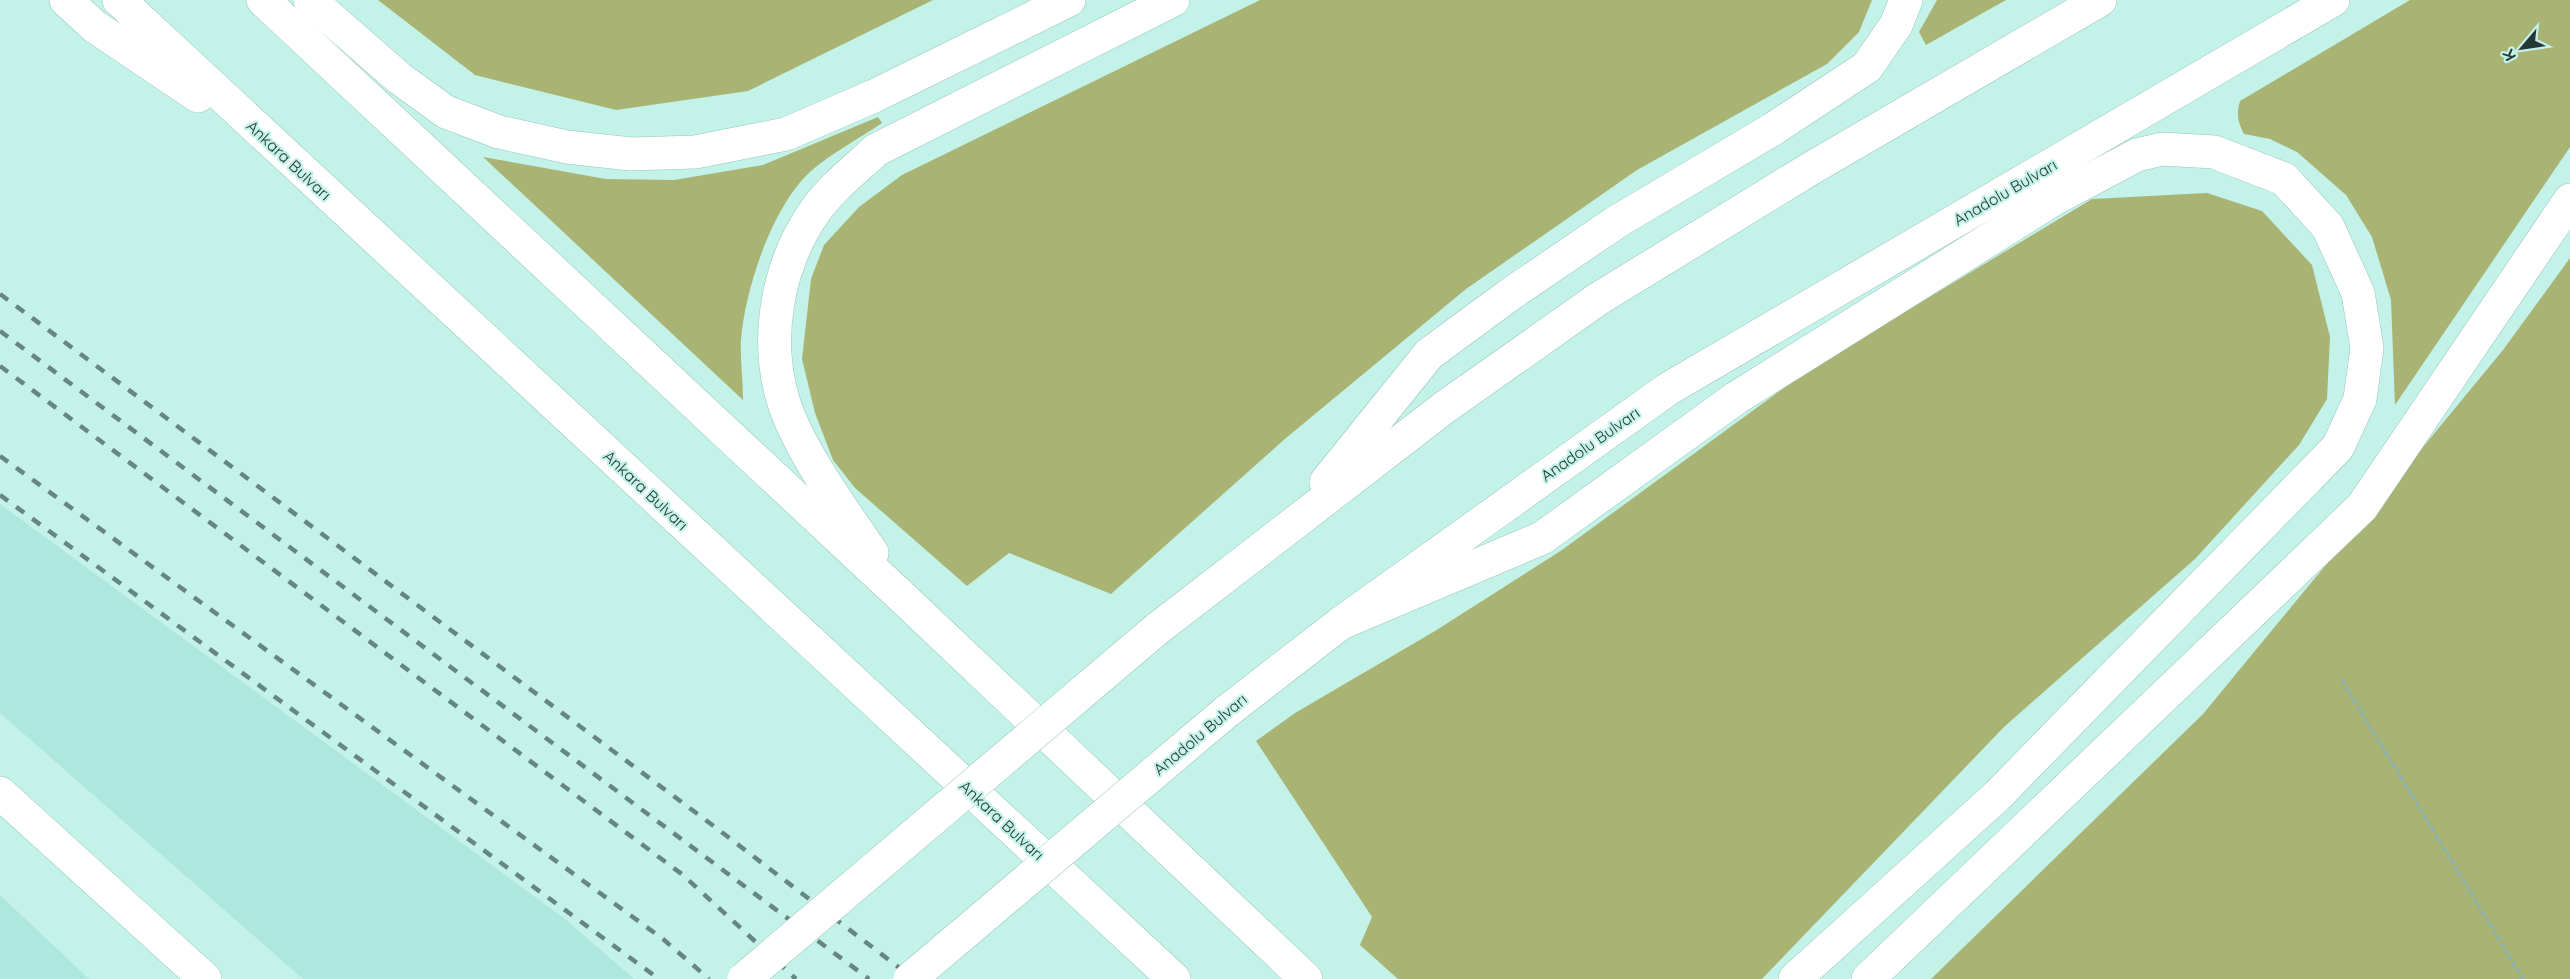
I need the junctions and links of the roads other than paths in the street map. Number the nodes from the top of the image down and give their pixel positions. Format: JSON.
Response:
{"nodes":[{"id":1,"x":66,"y":0,"type":"edge"},
{"id":2,"x":119,"y":0,"type":"edge"},
{"id":3,"x":263,"y":0,"type":"edge"},
{"id":4,"x":310,"y":0,"type":"edge"},
{"id":5,"x":1069,"y":0,"type":"edge"},
{"id":6,"x":1173,"y":0,"type":"edge"},
{"id":7,"x":1906,"y":0,"type":"edge"},
{"id":8,"x":2100,"y":0,"type":"edge"},
{"id":9,"x":2333,"y":0,"type":"edge"},
{"id":10,"x":280,"y":151,"type":"junction"},
{"id":11,"x":2570,"y":200,"type":"edge"},
{"id":12,"x":1293,"y":523,"type":"junction"},
{"id":13,"x":902,"y":597,"type":"junction"},
{"id":14,"x":1341,"y":623,"type":"junction"},
{"id":15,"x":0,"y":793,"type":"edge"},
{"id":16,"x":1305,"y":977,"type":"edge"},
{"id":17,"x":205,"y":979,"type":"edge"},
{"id":18,"x":744,"y":979,"type":"edge"},
{"id":19,"x":910,"y":979,"type":"edge"},
{"id":20,"x":1174,"y":979,"type":"edge"},
{"id":21,"x":1795,"y":979,"type":"edge"},
{"id":22,"x":1868,"y":979,"type":"edge"}],
"edges":[{"from":1,"to":10,"type":"main road"},
{"from":2,"to":10,"type":"main road","name":"Ankara Bulvarı"},
{"from":3,"to":13,"type":"main road"},
{"from":4,"to":5,"type":"main road"},
{"from":6,"to":13,"type":"main road"},
{"from":7,"to":12,"type":"main road"},
{"from":8,"to":12,"type":"main road"},
{"from":9,"to":14,"type":"main road","name":"Anadolu Bulvarı"},
{"from":10,"to":20,"type":"main road","name":"Ankara Bulvarı"},
{"from":11,"to":22,"type":"main road"},
{"from":12,"to":18,"type":"main road","bridge":true},
{"from":13,"to":16,"type":"main road"},
{"from":14,"to":19,"type":"main road","name":"Anadolu Bulvarı","bridge":true},
{"from":14,"to":21,"type":"main road"},
{"from":15,"to":17,"type":"main road"}]}
